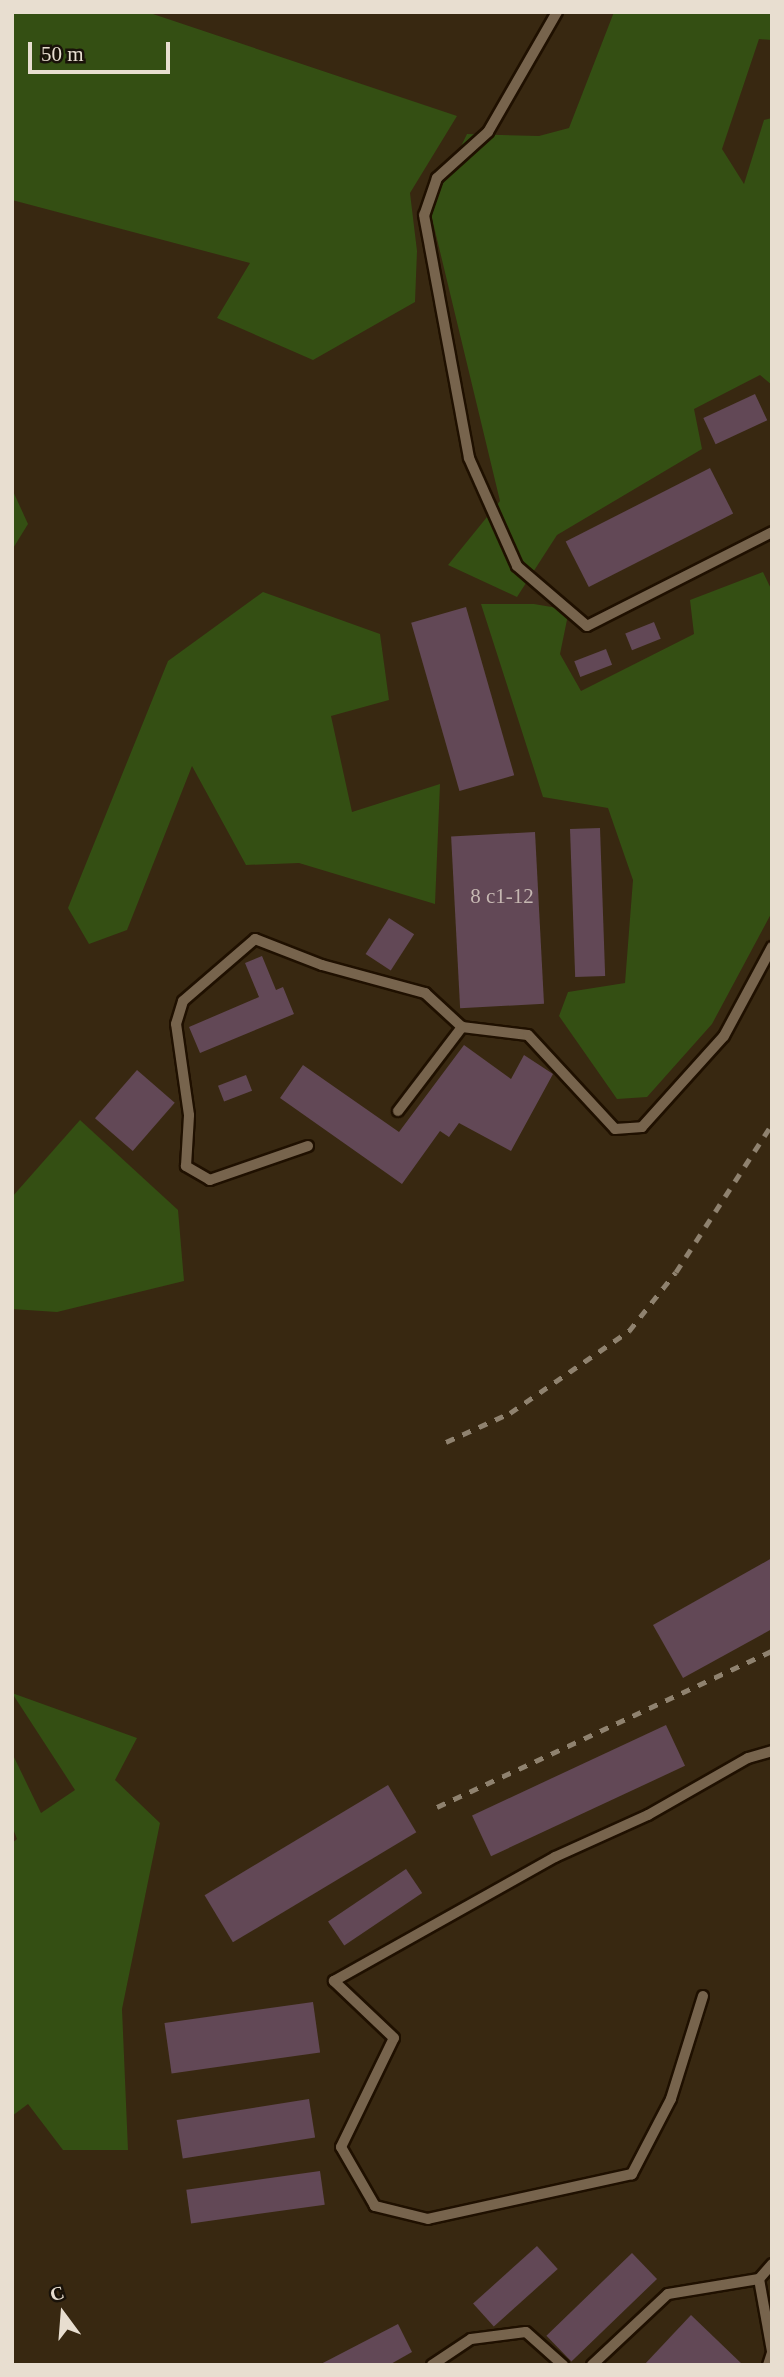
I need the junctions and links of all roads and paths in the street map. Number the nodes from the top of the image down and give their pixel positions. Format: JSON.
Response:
{"nodes":[{"id":1,"x":557,"y":12,"type":"edge"},
{"id":2,"x":772,"y":532,"type":"edge"},
{"id":3,"x":772,"y":947,"type":"edge"},
{"id":4,"x":462,"y":1027,"type":"junction"},
{"id":5,"x":398,"y":1111,"type":"dead end"},
{"id":6,"x":307,"y":1146,"type":"dead end"},
{"id":7,"x":772,"y":1751,"type":"edge"},
{"id":8,"x":703,"y":1996,"type":"dead end"},
{"id":9,"x":772,"y":2264,"type":"edge"},
{"id":10,"x":759,"y":2279,"type":"junction"},
{"id":11,"x":772,"y":2352,"type":"edge"},
{"id":12,"x":432,"y":2365,"type":"edge"},
{"id":13,"x":564,"y":2365,"type":"edge"},
{"id":14,"x":592,"y":2365,"type":"edge"},
{"id":15,"x":768,"y":2365,"type":"edge"}],
"edges":[{"from":1,"to":2,"type":"lane"},
{"from":3,"to":4,"type":"lane"},
{"from":4,"to":5,"type":"lane"},
{"from":4,"to":6,"type":"lane"},
{"from":7,"to":8,"type":"lane"},
{"from":9,"to":10,"type":"lane"},
{"from":10,"to":11,"type":"lane"},
{"from":10,"to":14,"type":"lane"},
{"from":11,"to":15,"type":"lane"},
{"from":12,"to":13,"type":"lane"}]}
